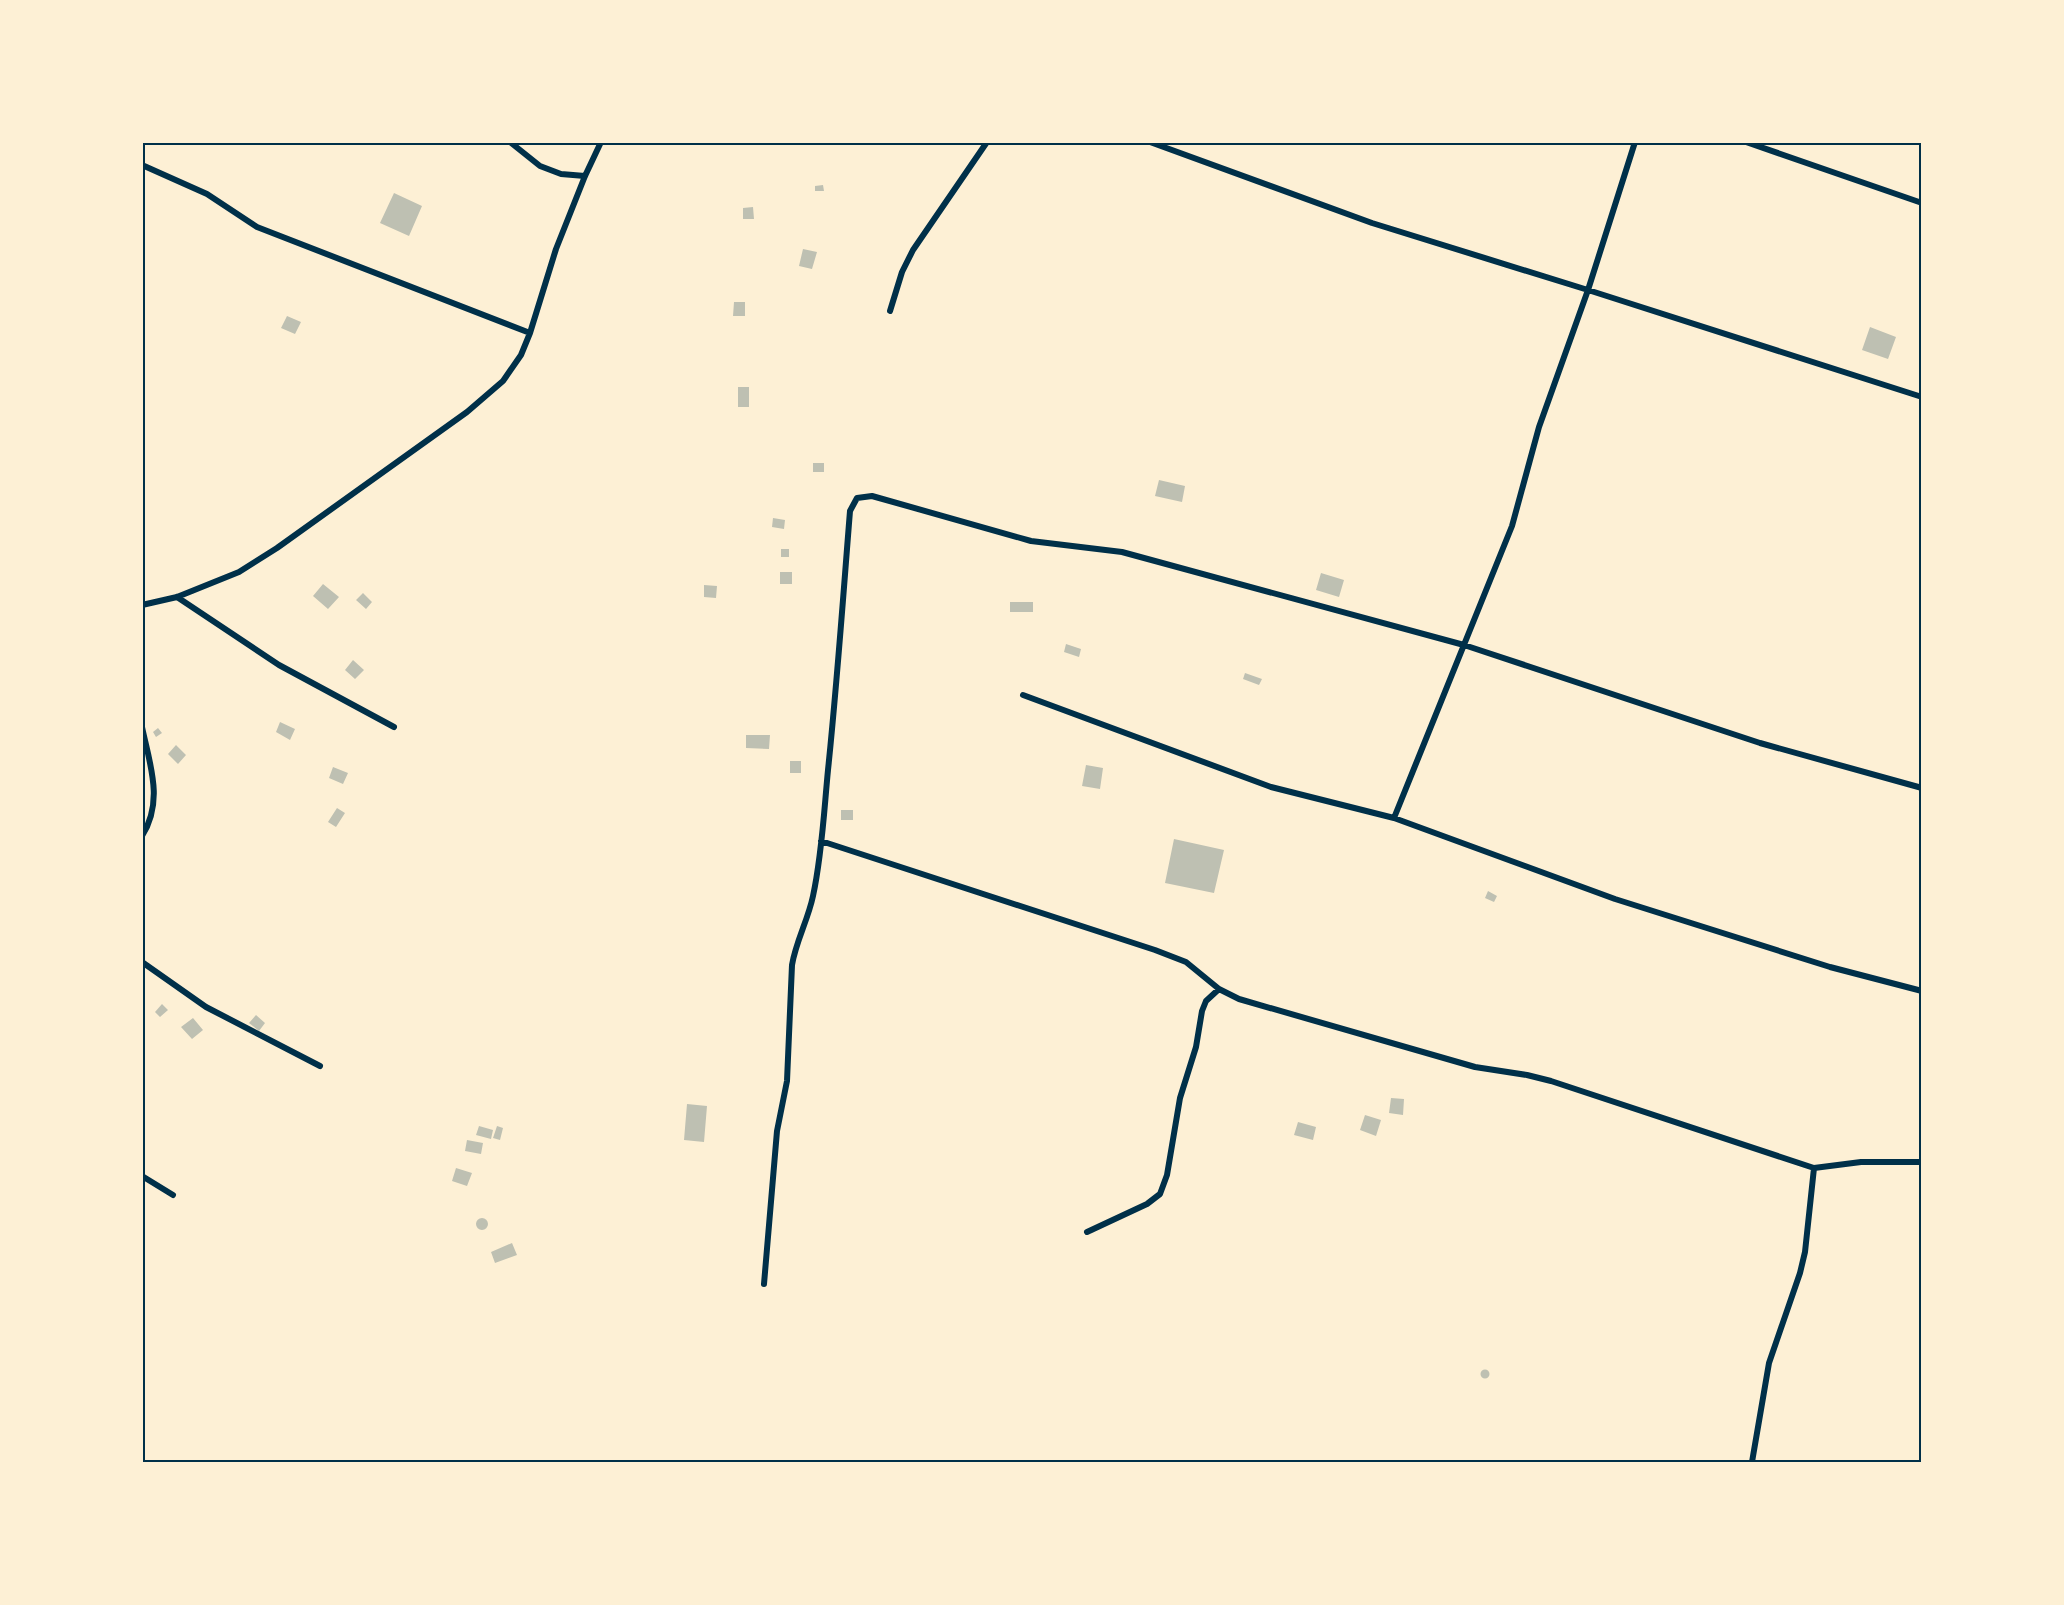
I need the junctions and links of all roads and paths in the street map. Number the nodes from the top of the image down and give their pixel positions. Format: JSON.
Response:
{"nodes":[{"id":1,"x":510,"y":142,"type":"edge"},
{"id":2,"x":601,"y":142,"type":"edge"},
{"id":3,"x":987,"y":142,"type":"edge"},
{"id":4,"x":1150,"y":142,"type":"edge"},
{"id":5,"x":1635,"y":142,"type":"edge"},
{"id":6,"x":1746,"y":142,"type":"edge"},
{"id":7,"x":142,"y":165,"type":"edge"},
{"id":8,"x":585,"y":176,"type":"junction"},
{"id":9,"x":1922,"y":203,"type":"edge"},
{"id":10,"x":1588,"y":290,"type":"junction"},
{"id":11,"x":890,"y":311,"type":"dead end"},
{"id":12,"x":530,"y":333,"type":"junction"},
{"id":13,"x":1922,"y":397,"type":"edge"},
{"id":14,"x":177,"y":597,"type":"junction"},
{"id":15,"x":142,"y":605,"type":"edge"},
{"id":16,"x":1464,"y":645,"type":"junction"},
{"id":17,"x":1023,"y":694,"type":"dead end"},
{"id":18,"x":142,"y":727,"type":"edge"},
{"id":19,"x":394,"y":727,"type":"dead end"},
{"id":20,"x":1922,"y":788,"type":"edge"},
{"id":21,"x":1394,"y":818,"type":"junction"},
{"id":22,"x":142,"y":836,"type":"edge"},
{"id":23,"x":821,"y":841,"type":"junction"},
{"id":24,"x":142,"y":962,"type":"edge"},
{"id":25,"x":1219,"y":989,"type":"junction"},
{"id":26,"x":1922,"y":991,"type":"edge"},
{"id":27,"x":320,"y":1066,"type":"dead end"},
{"id":28,"x":1922,"y":1162,"type":"edge"},
{"id":29,"x":1814,"y":1168,"type":"junction"},
{"id":30,"x":142,"y":1176,"type":"edge"},
{"id":31,"x":173,"y":1195,"type":"dead end"},
{"id":32,"x":1087,"y":1232,"type":"dead end"},
{"id":33,"x":764,"y":1284,"type":"dead end"},
{"id":34,"x":1752,"y":1462,"type":"edge"}],
"edges":[{"from":1,"to":8,"type":"street"},
{"from":2,"to":8,"type":"street"},
{"from":3,"to":11,"type":"street"},
{"from":4,"to":10,"type":"street"},
{"from":5,"to":10,"type":"street"},
{"from":6,"to":9,"type":"street"},
{"from":7,"to":12,"type":"street"},
{"from":8,"to":12,"type":"street"},
{"from":10,"to":13,"type":"street"},
{"from":10,"to":16,"type":"street"},
{"from":12,"to":14,"type":"street"},
{"from":14,"to":15,"type":"street"},
{"from":14,"to":19,"type":"street"},
{"from":16,"to":20,"type":"street"},
{"from":16,"to":21,"type":"street"},
{"from":16,"to":23,"type":"street"},
{"from":17,"to":21,"type":"street"},
{"from":18,"to":22,"type":"street"},
{"from":21,"to":26,"type":"street"},
{"from":23,"to":25,"type":"street"},
{"from":23,"to":33,"type":"street"},
{"from":24,"to":27,"type":"street"},
{"from":25,"to":29,"type":"street"},
{"from":25,"to":32,"type":"street"},
{"from":28,"to":29,"type":"street"},
{"from":29,"to":34,"type":"street"},
{"from":30,"to":31,"type":"street"}]}
